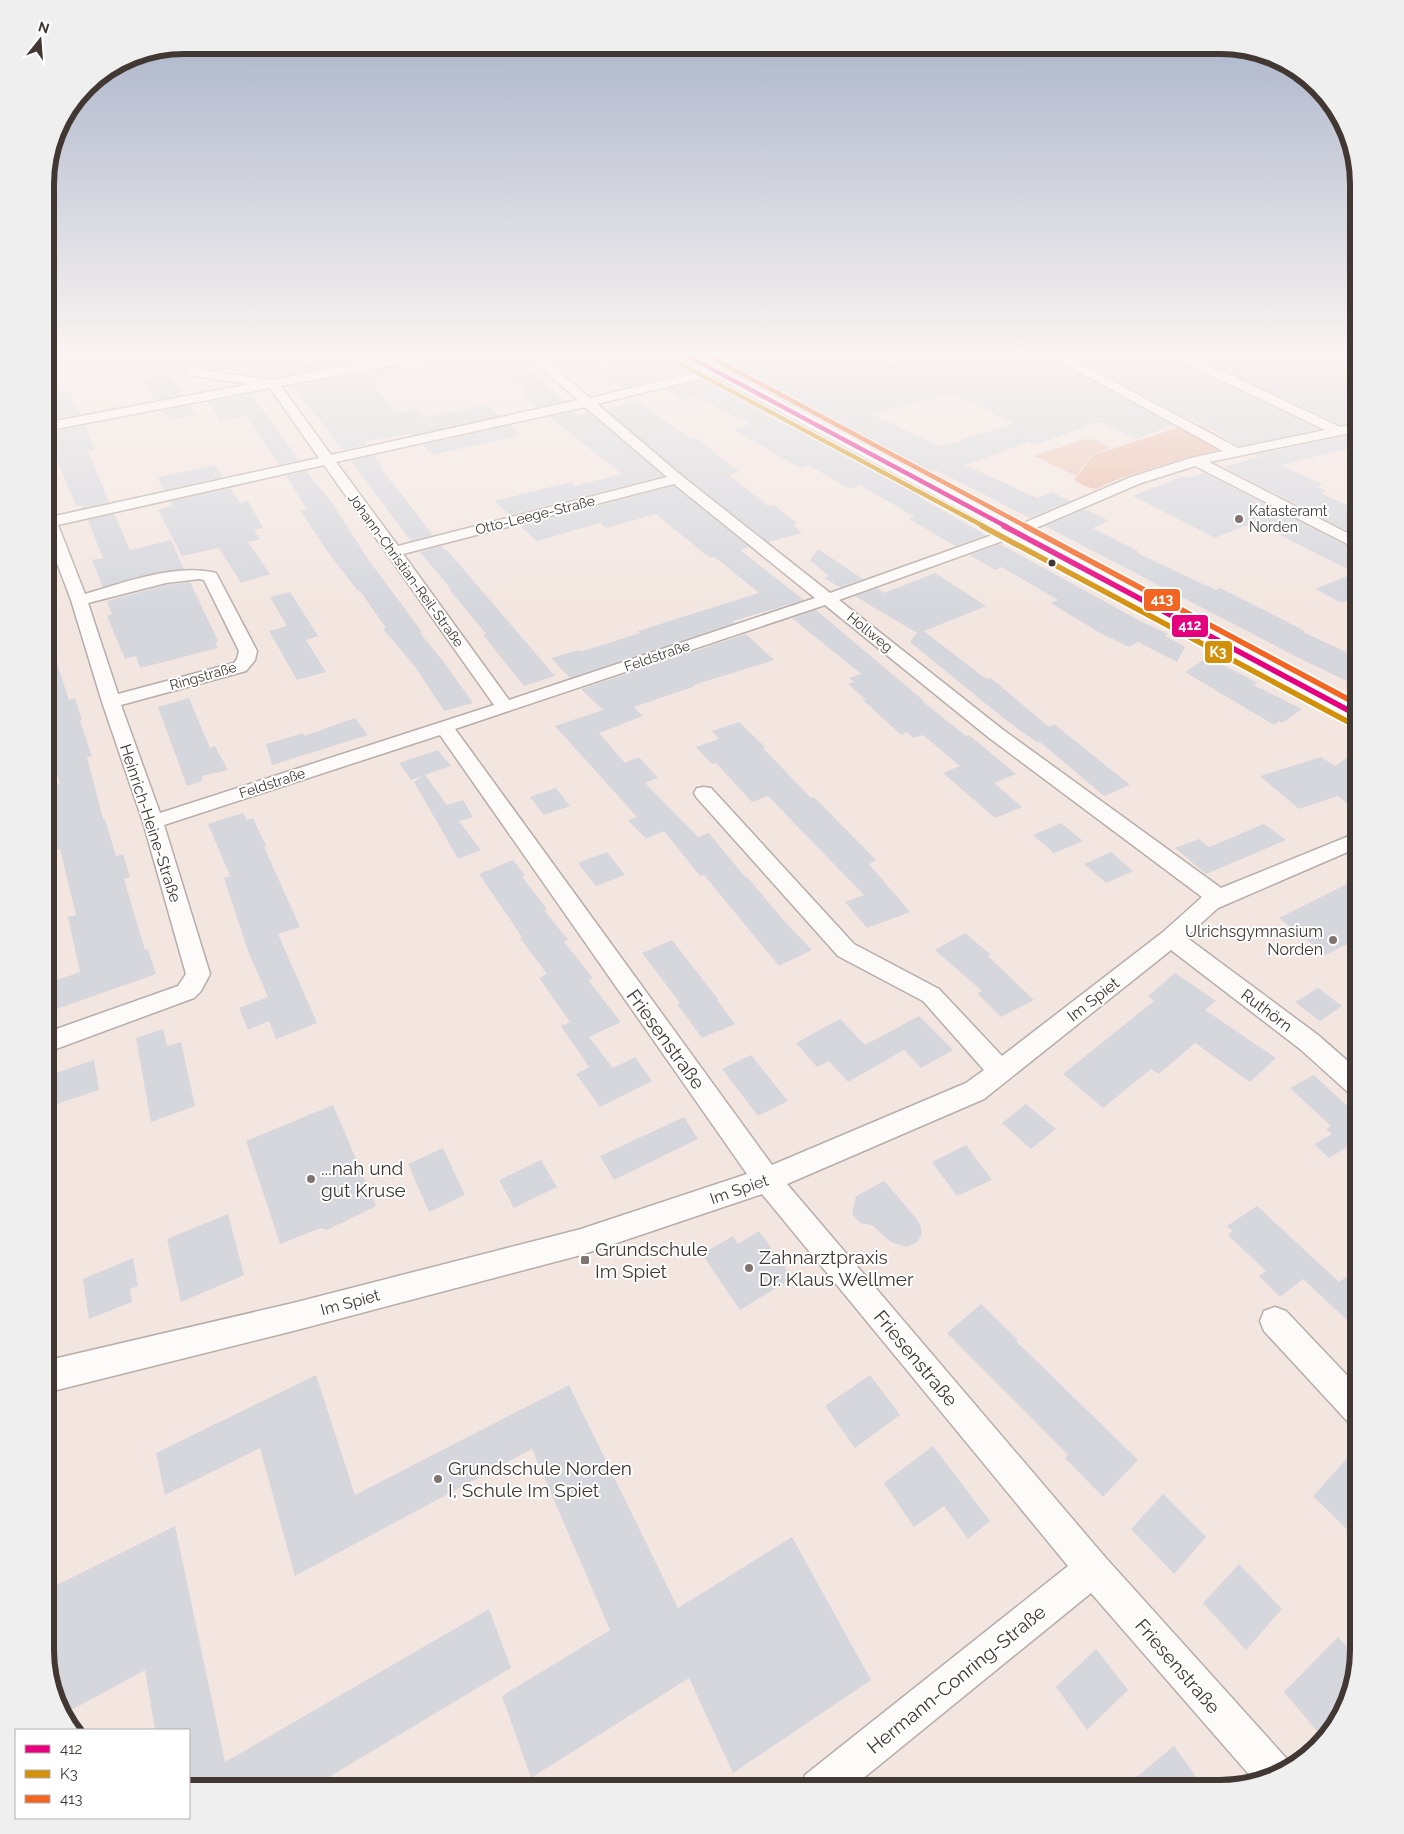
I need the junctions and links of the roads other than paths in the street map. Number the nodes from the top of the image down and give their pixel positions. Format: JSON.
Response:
{"nodes":[{"id":1,"x":311,"y":440,"type":"edge"},
{"id":2,"x":418,"y":440,"type":"edge"},
{"id":3,"x":631,"y":440,"type":"edge"},
{"id":4,"x":845,"y":440,"type":"edge"},
{"id":5,"x":1212,"y":440,"type":"edge"},
{"id":6,"x":1299,"y":440,"type":"edge"},
{"id":7,"x":1237,"y":453,"type":"junction"},
{"id":8,"x":325,"y":460,"type":"junction"},
{"id":9,"x":1196,"y":461,"type":"junction"},
{"id":10,"x":677,"y":479,"type":"junction"},
{"id":11,"x":54,"y":518,"type":"edge"},
{"id":12,"x":1017,"y":531,"type":"junction"},
{"id":13,"x":54,"y":537,"type":"edge"},
{"id":14,"x":1350,"y":540,"type":"edge"},
{"id":15,"x":394,"y":552,"type":"junction"},
{"id":16,"x":828,"y":599,"type":"junction"},
{"id":17,"x":79,"y":600,"type":"junction"},
{"id":18,"x":111,"y":702,"type":"junction"},
{"id":19,"x":505,"y":707,"type":"junction"},
{"id":20,"x":1350,"y":711,"type":"edge"},
{"id":21,"x":444,"y":727,"type":"junction"},
{"id":22,"x":704,"y":793,"type":"dead end"},
{"id":23,"x":153,"y":822,"type":"junction"},
{"id":24,"x":1350,"y":843,"type":"edge"},
{"id":25,"x":1219,"y":898,"type":"junction"},
{"id":26,"x":1171,"y":938,"type":"junction"},
{"id":27,"x":54,"y":1040,"type":"edge"},
{"id":28,"x":1001,"y":1072,"type":"junction"},
{"id":29,"x":1350,"y":1079,"type":"edge"},
{"id":30,"x":767,"y":1180,"type":"junction"},
{"id":31,"x":1275,"y":1321,"type":"dead end"},
{"id":32,"x":54,"y":1375,"type":"edge"},
{"id":33,"x":1350,"y":1401,"type":"edge"},
{"id":34,"x":1093,"y":1570,"type":"junction"},
{"id":35,"x":1270,"y":1770,"type":"edge"},
{"id":36,"x":830,"y":1780,"type":"edge"}],
"edges":[{"from":1,"to":8,"type":"street","name":"Johann-Christian-Reil-Straße"},
{"from":2,"to":8,"type":"street"},
{"from":3,"to":10,"type":"street","name":"Hollweg"},
{"from":4,"to":12,"type":"main road"},
{"from":5,"to":7,"type":"street"},
{"from":6,"to":7,"type":"street","name":"Feldstraße"},
{"from":7,"to":9,"type":"street","name":"Feldstraße"},
{"from":8,"to":11,"type":"street"},
{"from":8,"to":15,"type":"street","name":"Johann-Christian-Reil-Straße"},
{"from":9,"to":12,"type":"street","name":"Feldstraße"},
{"from":9,"to":14,"type":"street"},
{"from":10,"to":15,"type":"street","name":"Otto-Leege-Straße"},
{"from":10,"to":16,"type":"street","name":"Hollweg"},
{"from":12,"to":16,"type":"street","name":"Feldstraße"},
{"from":12,"to":20,"type":"main road"},
{"from":13,"to":17,"type":"street","name":"Heinrich-Heine-Straße"},
{"from":15,"to":19,"type":"street","name":"Johann-Christian-Reil-Straße"},
{"from":16,"to":19,"type":"street","name":"Feldstraße"},
{"from":16,"to":25,"type":"street","name":"Hollweg"},
{"from":17,"to":18,"type":"street","name":"Heinrich-Heine-Straße"},
{"from":17,"to":18,"type":"street","name":"Ringstraße"},
{"from":18,"to":23,"type":"street","name":"Heinrich-Heine-Straße"},
{"from":19,"to":21,"type":"street","name":"Feldstraße"},
{"from":21,"to":23,"type":"street","name":"Feldstraße"},
{"from":21,"to":30,"type":"street","name":"Friesenstraße"},
{"from":22,"to":28,"type":"street"},
{"from":23,"to":27,"type":"street","name":"Heinrich-Heine-Straße"},
{"from":24,"to":25,"type":"street","name":"Im Spiet"},
{"from":25,"to":26,"type":"street","name":"Im Spiet"},
{"from":26,"to":28,"type":"street","name":"Im Spiet"},
{"from":26,"to":29,"type":"street","name":"Ruthörn"},
{"from":28,"to":30,"type":"street","name":"Im Spiet"},
{"from":30,"to":32,"type":"street","name":"Im Spiet"},
{"from":30,"to":34,"type":"street","name":"Friesenstraße"},
{"from":31,"to":33,"type":"street"},
{"from":34,"to":35,"type":"street","name":"Friesenstraße"},
{"from":34,"to":36,"type":"street","name":"Hermann-Conring-Straße"}]}
